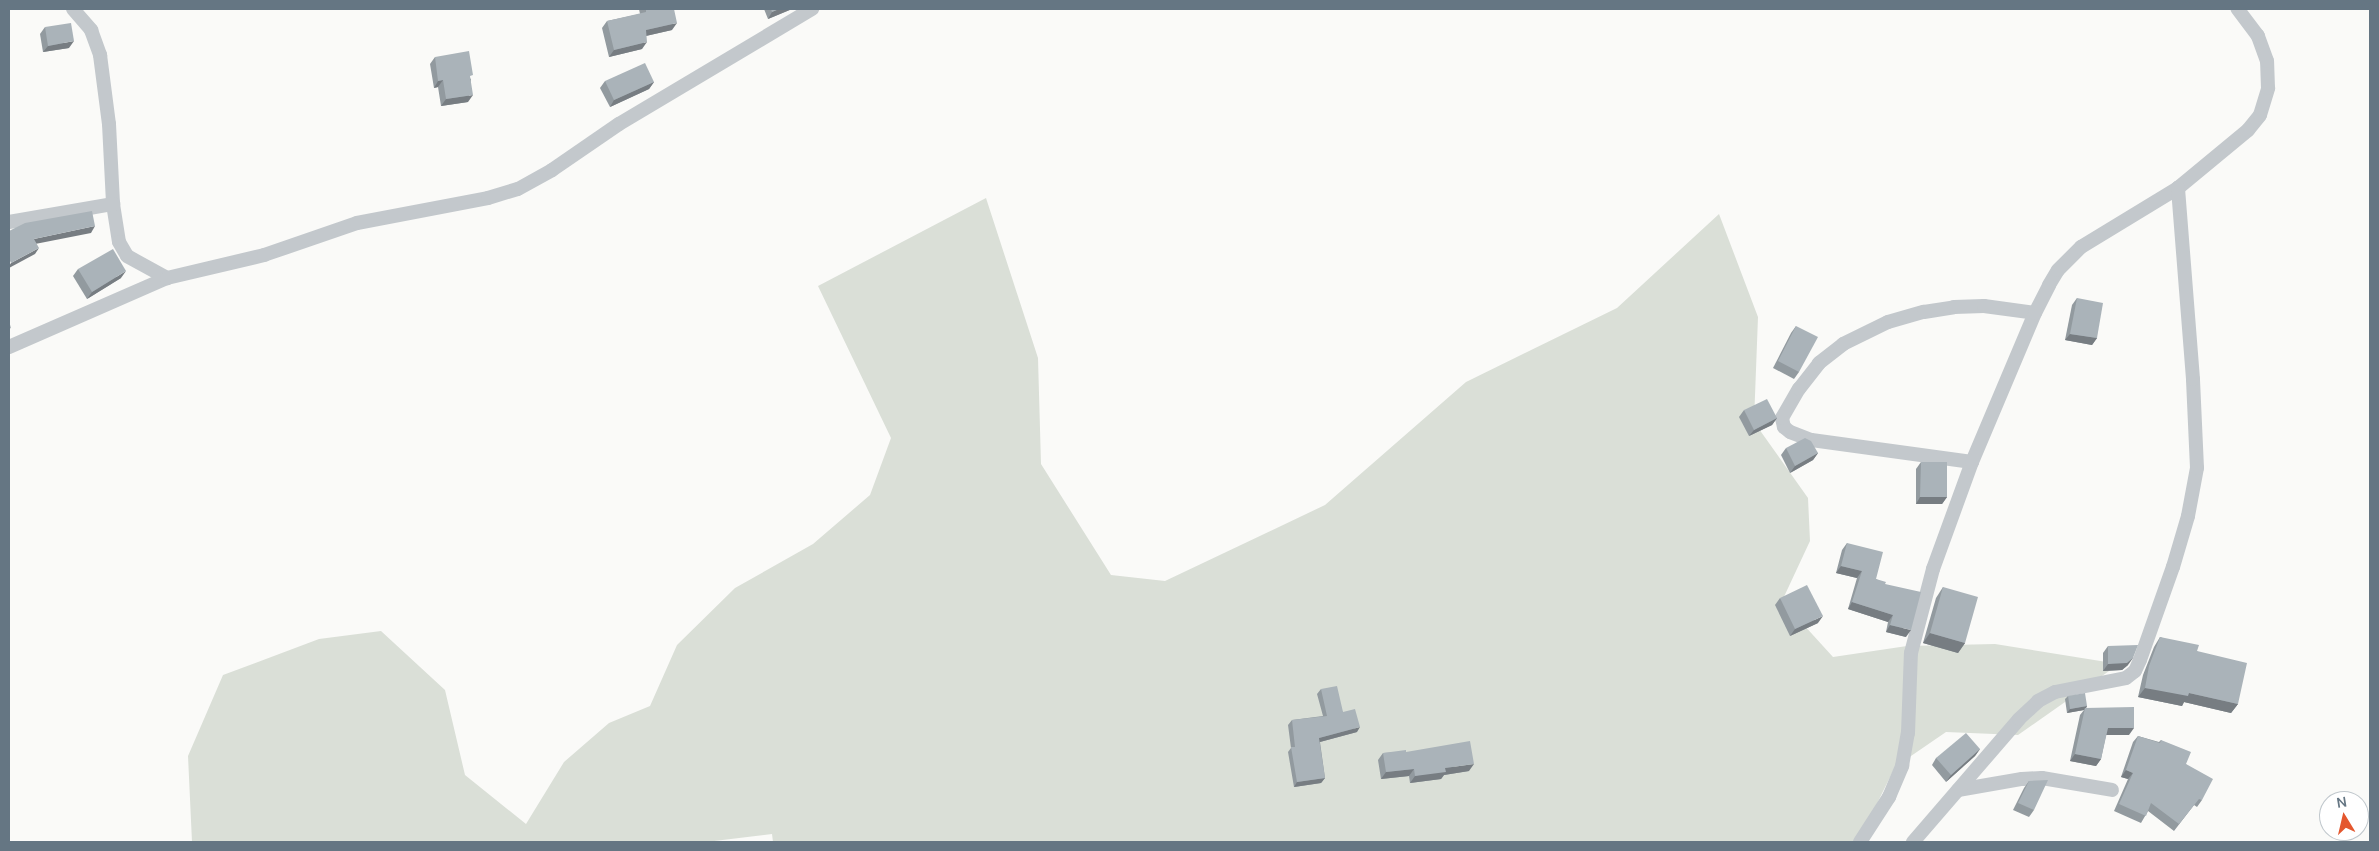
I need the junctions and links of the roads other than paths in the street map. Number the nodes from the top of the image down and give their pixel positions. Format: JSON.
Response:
{"nodes":[{"id":1,"x":73,"y":9,"type":"edge"},
{"id":2,"x":812,"y":9,"type":"edge"},
{"id":3,"x":2238,"y":9,"type":"edge"},
{"id":4,"x":2178,"y":188,"type":"junction"},
{"id":5,"x":113,"y":204,"type":"junction"},
{"id":6,"x":9,"y":222,"type":"edge"},
{"id":7,"x":167,"y":278,"type":"junction"},
{"id":8,"x":2035,"y":312,"type":"junction"},
{"id":9,"x":9,"y":347,"type":"edge"},
{"id":10,"x":1972,"y":462,"type":"junction"},
{"id":11,"x":1958,"y":790,"type":"junction"},
{"id":12,"x":2112,"y":790,"type":"dead end"},
{"id":13,"x":1860,"y":842,"type":"edge"},
{"id":14,"x":1913,"y":842,"type":"edge"}],
"edges":[{"from":1,"to":5,"type":"street"},
{"from":2,"to":7,"type":"street"},
{"from":3,"to":4,"type":"street"},
{"from":4,"to":8,"type":"street"},
{"from":4,"to":11,"type":"street"},
{"from":5,"to":6,"type":"street"},
{"from":5,"to":7,"type":"street"},
{"from":7,"to":9,"type":"street"},
{"from":8,"to":10,"type":"street"},
{"from":8,"to":10,"type":"street"},
{"from":10,"to":13,"type":"street"},
{"from":11,"to":12,"type":"street"},
{"from":11,"to":14,"type":"street"}]}
